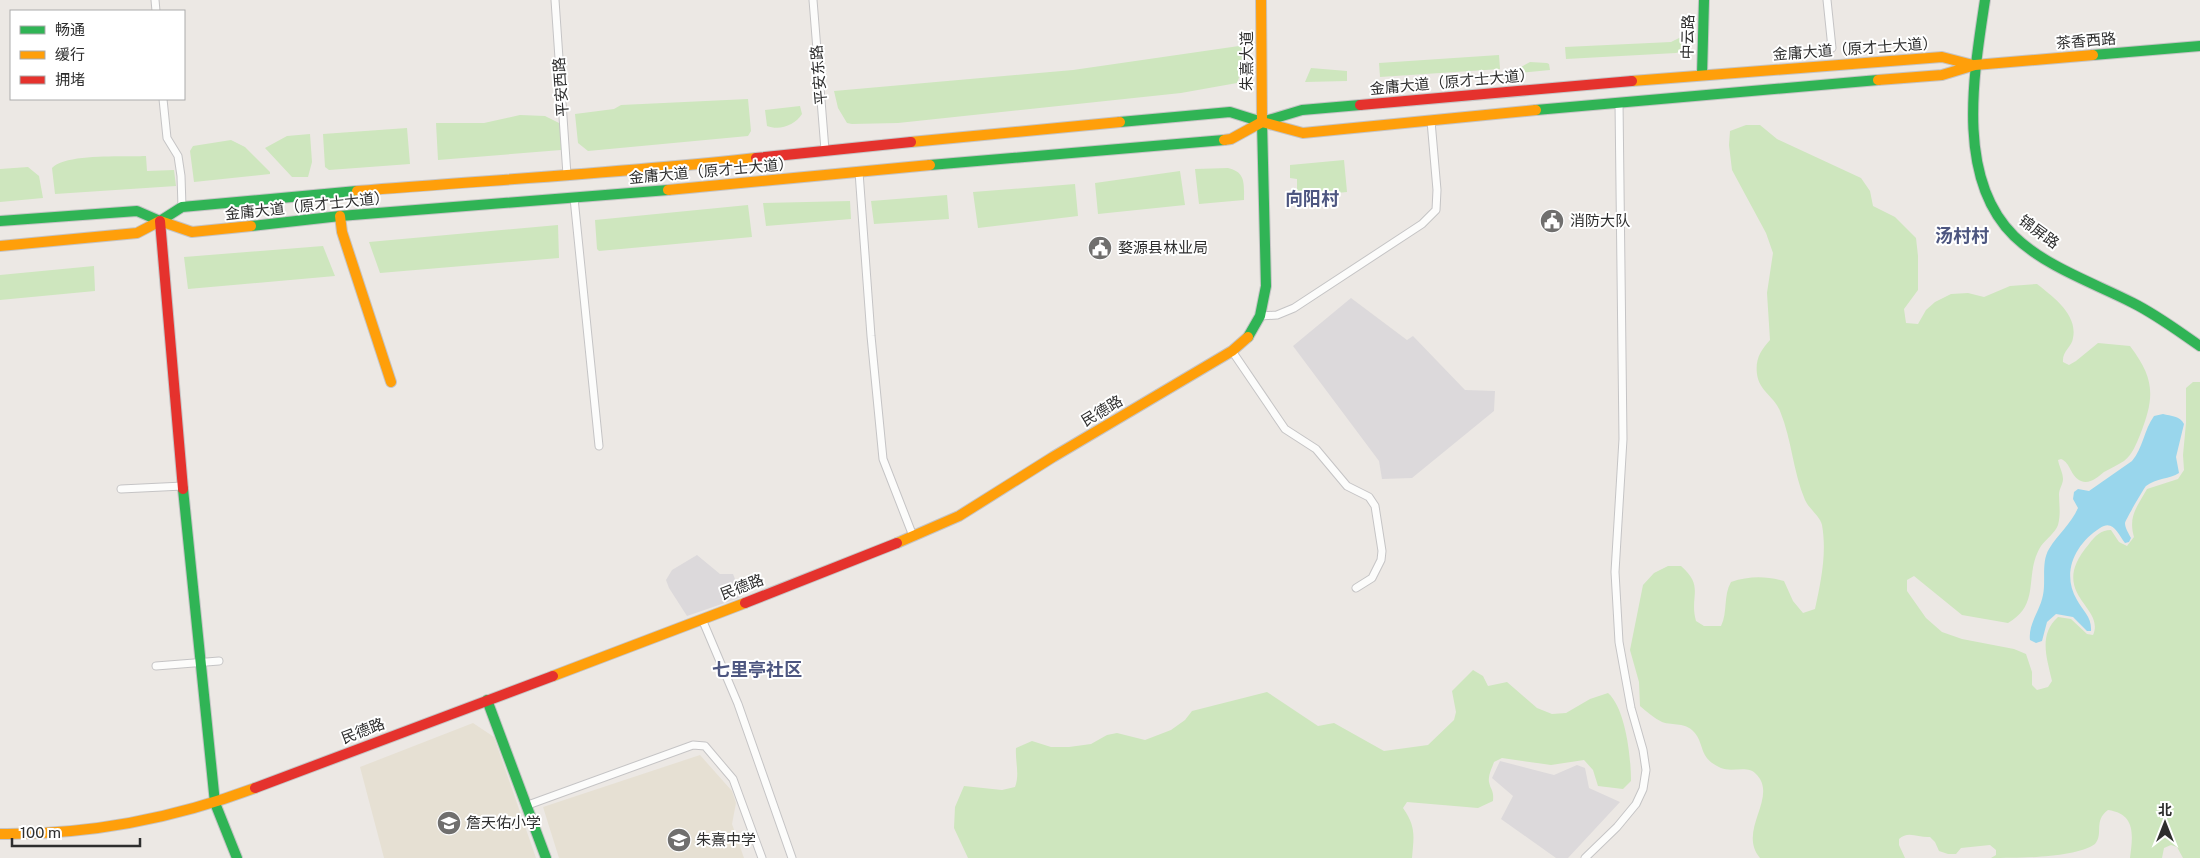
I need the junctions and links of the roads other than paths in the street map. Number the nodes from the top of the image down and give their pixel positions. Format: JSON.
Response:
{"nodes":[{"id":1,"x":555,"y":0,"type":"edge"},
{"id":2,"x":813,"y":0,"type":"edge"},
{"id":3,"x":1261,"y":0,"type":"edge"},
{"id":4,"x":1704,"y":0,"type":"edge"},
{"id":5,"x":1827,"y":0,"type":"edge"},
{"id":6,"x":1985,"y":0,"type":"edge"},
{"id":7,"x":2200,"y":46,"type":"edge"},
{"id":8,"x":1832,"y":48,"type":"dead end"},
{"id":9,"x":1975,"y":65,"type":"junction"},
{"id":10,"x":1702,"y":75,"type":"junction"},
{"id":11,"x":163,"y":100,"type":"edge"},
{"id":12,"x":1619,"y":102,"type":"junction"},
{"id":13,"x":1431,"y":121,"type":"junction"},
{"id":14,"x":1262,"y":122,"type":"junction"},
{"id":15,"x":825,"y":150,"type":"junction"},
{"id":16,"x":859,"y":172,"type":"junction"},
{"id":17,"x":567,"y":175,"type":"junction"},
{"id":18,"x":574,"y":198,"type":"junction"},
{"id":19,"x":182,"y":207,"type":"junction"},
{"id":20,"x":340,"y":216,"type":"junction"},
{"id":21,"x":0,"y":221,"type":"edge"},
{"id":22,"x":160,"y":221,"type":"junction"},
{"id":23,"x":0,"y":246,"type":"edge"},
{"id":24,"x":1260,"y":316,"type":"junction"},
{"id":25,"x":2200,"y":346,"type":"edge"},
{"id":26,"x":1232,"y":351,"type":"junction"},
{"id":27,"x":391,"y":382,"type":"dead end"},
{"id":28,"x":599,"y":446,"type":"dead end"},
{"id":29,"x":182,"y":486,"type":"junction"},
{"id":30,"x":121,"y":489,"type":"dead end"},
{"id":31,"x":913,"y":536,"type":"junction"},
{"id":32,"x":1356,"y":588,"type":"dead end"},
{"id":33,"x":702,"y":618,"type":"junction"},
{"id":34,"x":219,"y":661,"type":"dead end"},
{"id":35,"x":200,"y":663,"type":"junction"},
{"id":36,"x":156,"y":666,"type":"dead end"},
{"id":37,"x":487,"y":700,"type":"junction"},
{"id":38,"x":214,"y":803,"type":"junction"},
{"id":39,"x":528,"y":805,"type":"junction"},
{"id":40,"x":0,"y":834,"type":"edge"},
{"id":41,"x":236,"y":858,"type":"edge"},
{"id":42,"x":546,"y":858,"type":"edge"},
{"id":43,"x":762,"y":858,"type":"edge"},
{"id":44,"x":792,"y":858,"type":"edge"},
{"id":45,"x":1585,"y":858,"type":"edge"}],
"edges":[{"from":1,"to":17,"type":"street","name":"平安西路"},
{"from":2,"to":15,"type":"street","name":"平安东路"},
{"from":3,"to":14,"type":"main road","name":"朱熹大道"},
{"from":4,"to":10,"type":"main road","name":"中云路"},
{"from":5,"to":8,"type":"street"},
{"from":6,"to":9,"type":"main road","name":"锦屏路"},
{"from":7,"to":9,"type":"main road","name":"茶香西路"},
{"from":9,"to":10,"type":"main road","name":"金庸大道（原才士大道）"},
{"from":9,"to":12,"type":"main road","name":"金庸大道（原才士大道）"},
{"from":9,"to":25,"type":"main road","name":"锦屏路"},
{"from":10,"to":14,"type":"main road","name":"金庸大道（原才士大道）"},
{"from":11,"to":19,"type":"street"},
{"from":12,"to":13,"type":"main road","name":"金庸大道（原才士大道）"},
{"from":12,"to":45,"type":"street"},
{"from":13,"to":14,"type":"main road","name":"金庸大道（原才士大道）"},
{"from":13,"to":24,"type":"street"},
{"from":14,"to":15,"type":"main road","name":"金庸大道（原才士大道）"},
{"from":14,"to":16,"type":"main road","name":"金庸大道（原才士大道）"},
{"from":14,"to":24,"type":"main road","name":"民德路"},
{"from":15,"to":17,"type":"main road","name":"金庸大道（原才士大道）"},
{"from":16,"to":18,"type":"main road","name":"金庸大道（原才士大道）"},
{"from":16,"to":31,"type":"street"},
{"from":17,"to":19,"type":"main road","name":"金庸大道（原才士大道）"},
{"from":18,"to":20,"type":"main road","name":"金庸大道（原才士大道）"},
{"from":18,"to":28,"type":"street"},
{"from":19,"to":22,"type":"main road","name":"金庸大道（原才士大道）"},
{"from":20,"to":22,"type":"main road","name":"金庸大道（原才士大道）"},
{"from":20,"to":27,"type":"main road"},
{"from":21,"to":22,"type":"main road","name":"金庸大道（原才士大道）"},
{"from":22,"to":23,"type":"main road","name":"金庸大道（原才士大道）"},
{"from":22,"to":29,"type":"main road"},
{"from":24,"to":26,"type":"main road","name":"民德路"},
{"from":26,"to":31,"type":"main road","name":"民德路"},
{"from":26,"to":32,"type":"street"},
{"from":29,"to":30,"type":"street"},
{"from":29,"to":35,"type":"main road"},
{"from":31,"to":33,"type":"main road","name":"民德路"},
{"from":33,"to":37,"type":"main road","name":"民德路"},
{"from":33,"to":44,"type":"street"},
{"from":34,"to":35,"type":"street"},
{"from":35,"to":36,"type":"street"},
{"from":35,"to":38,"type":"main road"},
{"from":37,"to":38,"type":"main road","name":"民德路"},
{"from":37,"to":39,"type":"main road"},
{"from":38,"to":40,"type":"main road","name":"民德路"},
{"from":38,"to":41,"type":"main road"},
{"from":39,"to":42,"type":"main road"},
{"from":39,"to":43,"type":"street"}]}
